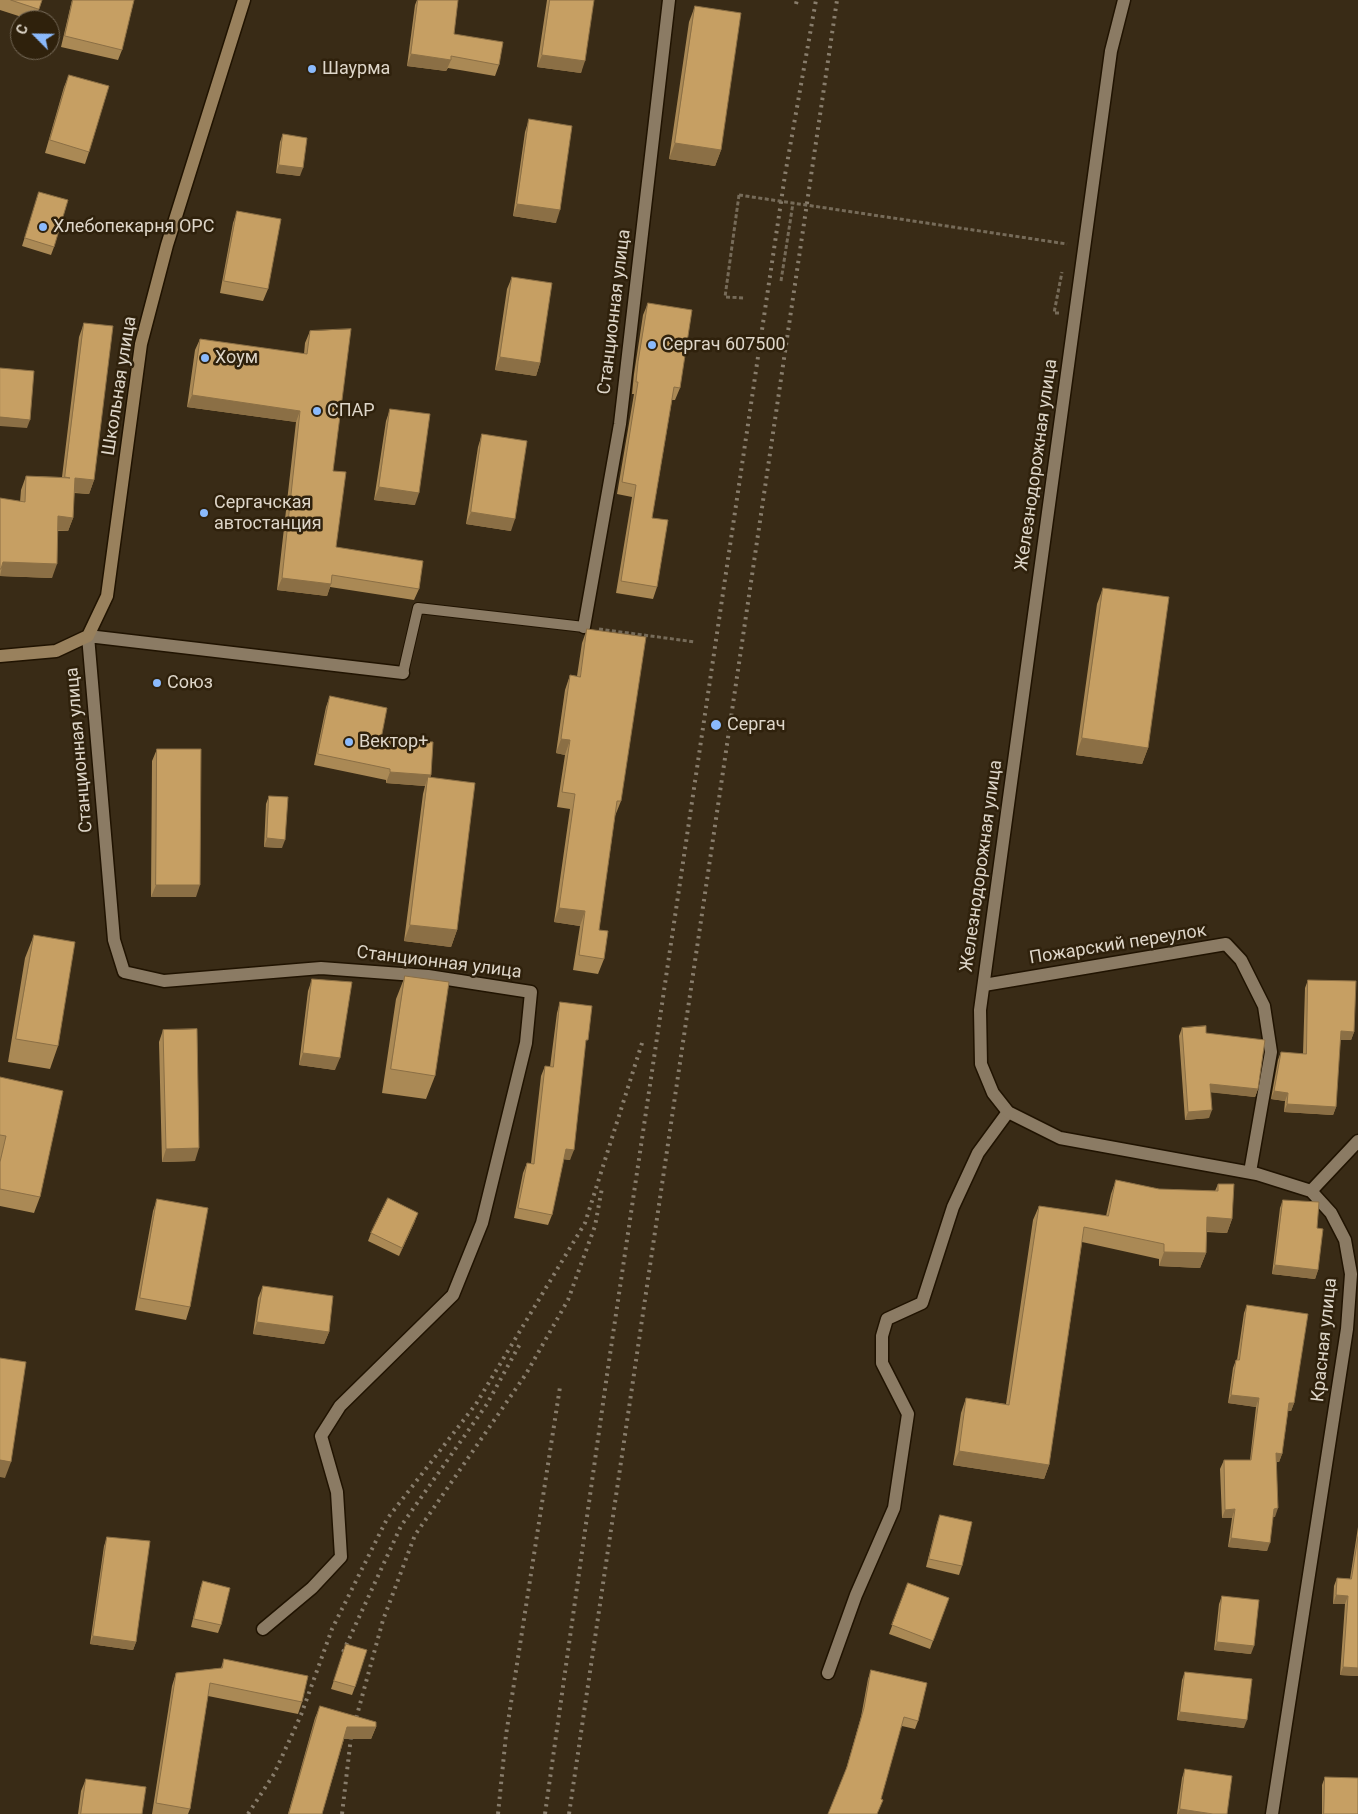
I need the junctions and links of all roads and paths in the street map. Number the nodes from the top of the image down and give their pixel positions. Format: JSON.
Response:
{"nodes":[{"id":1,"x":244,"y":0,"type":"edge"},
{"id":2,"x":669,"y":0,"type":"edge"},
{"id":3,"x":1124,"y":0,"type":"edge"},
{"id":4,"x":792,"y":203,"type":"junction"},
{"id":5,"x":1065,"y":252,"type":"dead end"},
{"id":6,"x":1062,"y":270,"type":"dead end"},
{"id":7,"x":781,"y":281,"type":"dead end"},
{"id":8,"x":745,"y":298,"type":"dead end"},
{"id":9,"x":1054,"y":313,"type":"dead end"},
{"id":10,"x":584,"y":627,"type":"junction"},
{"id":11,"x":88,"y":636,"type":"junction"},
{"id":12,"x":695,"y":642,"type":"dead end"},
{"id":13,"x":0,"y":656,"type":"edge"},
{"id":14,"x":404,"y":673,"type":"joint"},
{"id":15,"x":984,"y":985,"type":"junction"},
{"id":16,"x":1008,"y":1112,"type":"junction"},
{"id":17,"x":1358,"y":1141,"type":"edge"},
{"id":18,"x":1250,"y":1172,"type":"junction"},
{"id":19,"x":1311,"y":1191,"type":"junction"},
{"id":20,"x":263,"y":1629,"type":"dead end"},
{"id":21,"x":828,"y":1673,"type":"dead end"},
{"id":22,"x":1272,"y":1814,"type":"edge"}],
"edges":[{"from":1,"to":11,"type":"main road","name":"Школьная улица"},
{"from":2,"to":10,"type":"street","name":"Станционная улица"},
{"from":3,"to":15,"type":"street","name":"Железнодорожная улица"},
{"from":4,"to":5,"type":"path","bridge":true},
{"from":4,"to":7,"type":"path"},
{"from":4,"to":8,"type":"path","bridge":true},
{"from":6,"to":9,"type":"path"},
{"from":10,"to":12,"type":"path"},
{"from":10,"to":14,"type":"lane"},
{"from":11,"to":13,"type":"main road"},
{"from":11,"to":14,"type":"street"},
{"from":11,"to":20,"type":"street","name":"Станционная улица"},
{"from":15,"to":16,"type":"street","name":"Железнодорожная улица"},
{"from":15,"to":18,"type":"street","name":"Пожарский переулок"},
{"from":16,"to":18,"type":"street"},
{"from":16,"to":21,"type":"street"},
{"from":17,"to":19,"type":"street"},
{"from":18,"to":19,"type":"street"},
{"from":19,"to":22,"type":"street","name":"Красная улица"}]}
